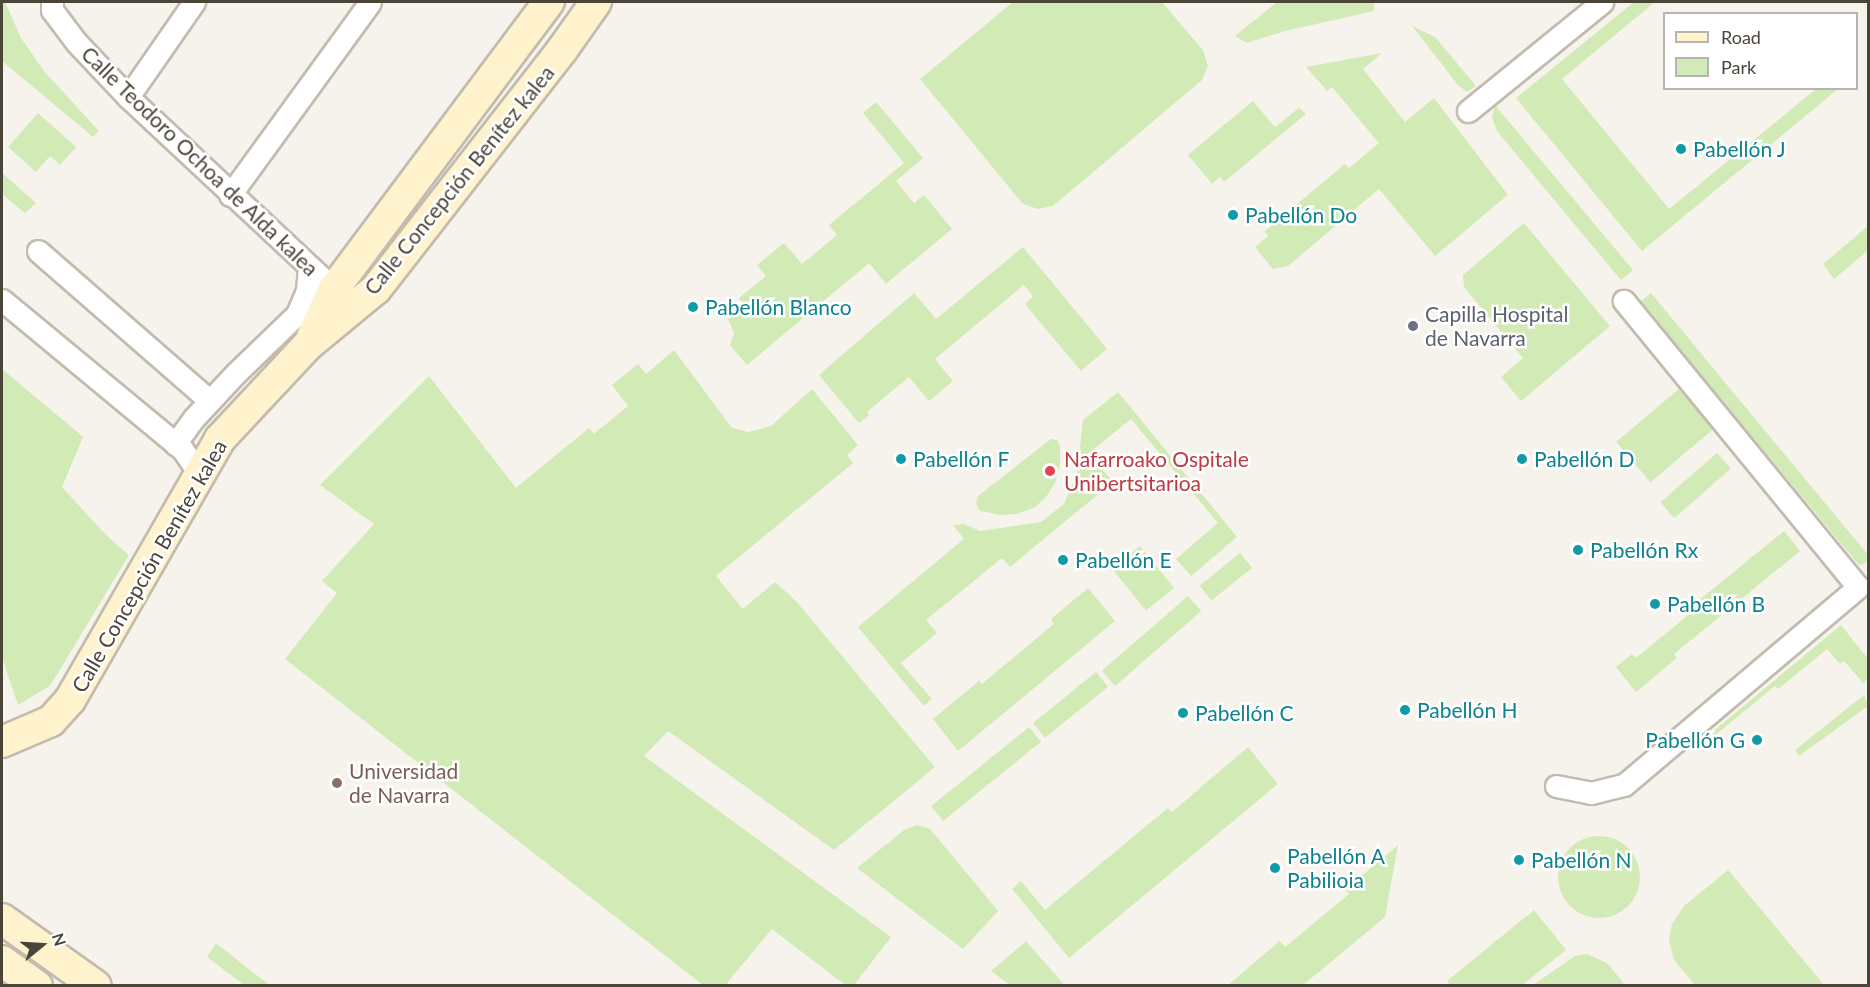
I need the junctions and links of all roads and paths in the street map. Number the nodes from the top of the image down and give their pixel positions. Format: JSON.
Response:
{"nodes":[{"id":1,"x":52,"y":2,"type":"edge"},
{"id":2,"x":194,"y":2,"type":"edge"},
{"id":3,"x":370,"y":2,"type":"edge"},
{"id":4,"x":549,"y":2,"type":"edge"},
{"id":5,"x":596,"y":2,"type":"edge"},
{"id":6,"x":1602,"y":2,"type":"edge"},
{"id":7,"x":128,"y":97,"type":"junction"},
{"id":8,"x":1468,"y":111,"type":"dead end"},
{"id":9,"x":230,"y":195,"type":"junction"},
{"id":10,"x":38,"y":251,"type":"dead end"},
{"id":11,"x":309,"y":268,"type":"junction"},
{"id":12,"x":334,"y":289,"type":"junction"},
{"id":13,"x":2,"y":300,"type":"edge"},
{"id":14,"x":1624,"y":301,"type":"dead end"},
{"id":15,"x":308,"y":345,"type":"junction"},
{"id":16,"x":210,"y":401,"type":"junction"},
{"id":17,"x":175,"y":444,"type":"junction"},
{"id":18,"x":200,"y":475,"type":"junction"},
{"id":19,"x":2,"y":742,"type":"edge"},
{"id":20,"x":1556,"y":786,"type":"dead end"},
{"id":21,"x":2,"y":919,"type":"edge"},
{"id":22,"x":2,"y":961,"type":"edge"},
{"id":23,"x":37,"y":986,"type":"edge"},
{"id":24,"x":96,"y":986,"type":"edge"}],
"edges":[{"from":1,"to":7,"type":"street","name":"Calle Teodoro Ochoa de Alda kalea"},
{"from":2,"to":7,"type":"street"},
{"from":3,"to":9,"type":"street"},
{"from":4,"to":12,"type":"main road","name":"Calle Concepción Benítez kalea"},
{"from":5,"to":15,"type":"main road","name":"Calle Concepción Benítez kalea"},
{"from":6,"to":8,"type":"street"},
{"from":7,"to":9,"type":"street","name":"Calle Teodoro Ochoa de Alda kalea"},
{"from":9,"to":11,"type":"street","name":"Calle Teodoro Ochoa de Alda kalea"},
{"from":10,"to":16,"type":"street"},
{"from":11,"to":12,"type":"street","name":"Calle Teodoro Ochoa de Alda kalea"},
{"from":11,"to":16,"type":"street","name":"Calle Concepción Benítez kalea"},
{"from":12,"to":15,"type":"main road","name":"Calle Concepción Benítez kalea"},
{"from":13,"to":17,"type":"street"},
{"from":14,"to":20,"type":"street"},
{"from":15,"to":18,"type":"main road","name":"Calle Concepción Benítez kalea"},
{"from":16,"to":17,"type":"street","name":"Calle Concepción Benítez kalea"},
{"from":17,"to":18,"type":"street"},
{"from":18,"to":19,"type":"main road","name":"Calle Concepción Benítez kalea"},
{"from":21,"to":24,"type":"main road"},
{"from":22,"to":23,"type":"main road"}]}
